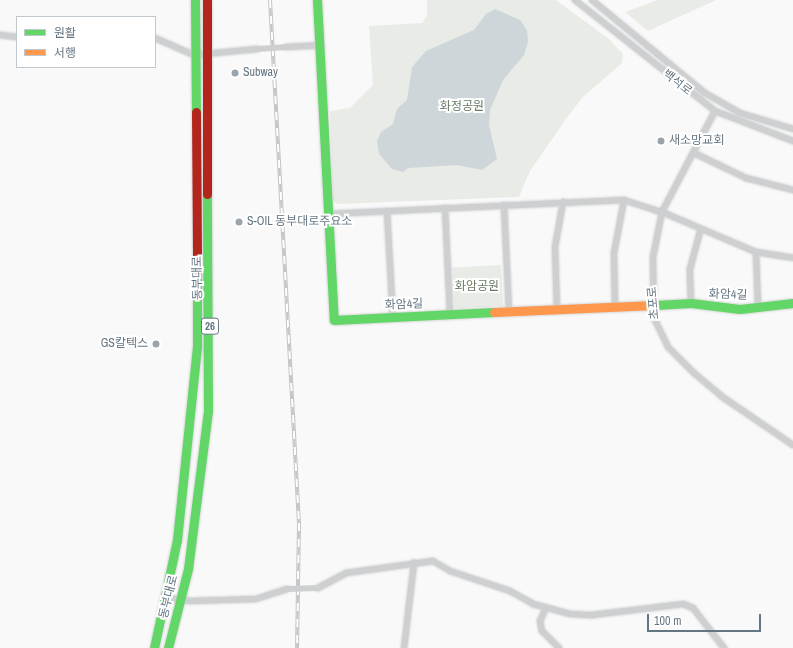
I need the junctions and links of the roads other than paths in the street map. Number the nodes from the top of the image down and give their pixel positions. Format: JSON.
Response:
{"nodes":[{"id":1,"x":195,"y":0,"type":"edge"},
{"id":2,"x":207,"y":0,"type":"edge"},
{"id":3,"x":317,"y":0,"type":"edge"},
{"id":4,"x":575,"y":0,"type":"edge"},
{"id":5,"x":592,"y":0,"type":"edge"},
{"id":6,"x":0,"y":35,"type":"edge"},
{"id":7,"x":16,"y":37,"type":"edge"},
{"id":8,"x":156,"y":38,"type":"edge"},
{"id":9,"x":320,"y":45,"type":"junction"},
{"id":10,"x":194,"y":55,"type":"junction"},
{"id":11,"x":208,"y":55,"type":"junction"},
{"id":12,"x":714,"y":111,"type":"junction"},
{"id":13,"x":793,"y":129,"type":"edge"},
{"id":14,"x":793,"y":141,"type":"edge"},
{"id":15,"x":694,"y":153,"type":"junction"},
{"id":16,"x":793,"y":190,"type":"edge"},
{"id":17,"x":624,"y":200,"type":"junction"},
{"id":18,"x":563,"y":202,"type":"junction"},
{"id":19,"x":504,"y":205,"type":"junction"},
{"id":20,"x":445,"y":208,"type":"junction"},
{"id":21,"x":387,"y":211,"type":"junction"},
{"id":22,"x":662,"y":212,"type":"junction"},
{"id":23,"x":328,"y":214,"type":"junction"},
{"id":24,"x":700,"y":230,"type":"junction"},
{"id":25,"x":756,"y":252,"type":"junction"},
{"id":26,"x":793,"y":258,"type":"edge"},
{"id":27,"x":691,"y":303,"type":"junction"},
{"id":28,"x":793,"y":303,"type":"edge"},
{"id":29,"x":653,"y":306,"type":"junction"},
{"id":30,"x":615,"y":307,"type":"junction"},
{"id":31,"x":758,"y":307,"type":"junction"},
{"id":32,"x":557,"y":311,"type":"junction"},
{"id":33,"x":509,"y":313,"type":"junction"},
{"id":34,"x":450,"y":315,"type":"junction"},
{"id":35,"x":393,"y":318,"type":"junction"},
{"id":36,"x":793,"y":445,"type":"edge"},
{"id":37,"x":414,"y":563,"type":"junction"},
{"id":38,"x":167,"y":598,"type":"junction"},
{"id":39,"x":180,"y":601,"type":"junction"},
{"id":40,"x":546,"y":608,"type":"junction"},
{"id":41,"x":154,"y":648,"type":"edge"},
{"id":42,"x":168,"y":648,"type":"edge"},
{"id":43,"x":404,"y":648,"type":"edge"},
{"id":44,"x":559,"y":648,"type":"edge"},
{"id":45,"x":724,"y":648,"type":"edge"}],
"edges":[{"from":1,"to":10,"type":"main road","name":"동부대로","number":"26"},
{"from":2,"to":11,"type":"main road","name":"동부대로","number":"26"},
{"from":3,"to":9,"type":"main road","name":"화암4길"},
{"from":4,"to":12,"type":"street","name":"백석로"},
{"from":5,"to":13,"type":"street","name":"백석로"},
{"from":6,"to":7,"type":"street"},
{"from":8,"to":10,"type":"street"},
{"from":9,"to":11,"type":"street","bridge":true},
{"from":9,"to":23,"type":"main road","name":"화암4길"},
{"from":10,"to":11,"type":"street"},
{"from":10,"to":38,"type":"main road","name":"동부대로","number":"26"},
{"from":11,"to":39,"type":"main road","name":"동부대로","number":"26"},
{"from":12,"to":14,"type":"street","name":"백석로"},
{"from":12,"to":15,"type":"street","name":"초포로"},
{"from":15,"to":16,"type":"street"},
{"from":15,"to":22,"type":"street","name":"초포로"},
{"from":17,"to":18,"type":"street"},
{"from":17,"to":22,"type":"street"},
{"from":17,"to":30,"type":"street"},
{"from":18,"to":19,"type":"street"},
{"from":18,"to":32,"type":"street"},
{"from":19,"to":20,"type":"street"},
{"from":19,"to":33,"type":"street"},
{"from":20,"to":21,"type":"street"},
{"from":20,"to":34,"type":"street"},
{"from":21,"to":23,"type":"street"},
{"from":21,"to":35,"type":"street"},
{"from":22,"to":24,"type":"street"},
{"from":22,"to":29,"type":"street","name":"초포로"},
{"from":23,"to":35,"type":"main road","name":"화암4길"},
{"from":24,"to":25,"type":"street"},
{"from":24,"to":27,"type":"street"},
{"from":25,"to":26,"type":"street"},
{"from":25,"to":31,"type":"street"},
{"from":27,"to":29,"type":"main road","name":"화암4길"},
{"from":27,"to":31,"type":"main road","name":"화암4길"},
{"from":28,"to":31,"type":"main road","name":"화암4길"},
{"from":29,"to":30,"type":"main road","name":"화암4길"},
{"from":29,"to":36,"type":"street","name":"초포로"},
{"from":30,"to":32,"type":"main road","name":"화암4길"},
{"from":32,"to":33,"type":"main road","name":"화암4길"},
{"from":33,"to":34,"type":"main road","name":"화암4길"},
{"from":34,"to":35,"type":"main road","name":"화암4길"},
{"from":37,"to":39,"type":"street","bridge":true},
{"from":37,"to":40,"type":"street"},
{"from":37,"to":43,"type":"street"},
{"from":38,"to":39,"type":"street"},
{"from":38,"to":41,"type":"main road","name":"동부대로","number":"26"},
{"from":39,"to":42,"type":"main road","name":"동부대로","number":"26"},
{"from":40,"to":44,"type":"street"},
{"from":40,"to":45,"type":"street"}]}
